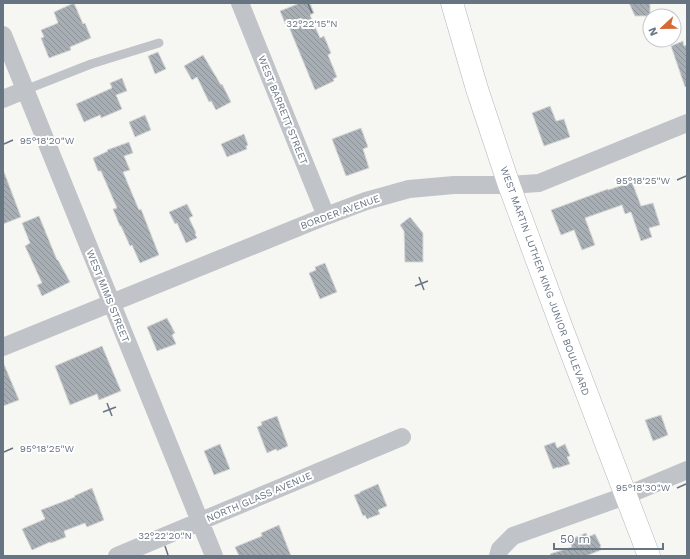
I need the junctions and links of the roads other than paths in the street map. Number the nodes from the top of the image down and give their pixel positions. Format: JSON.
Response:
{"nodes":[{"id":1,"x":240,"y":3,"type":"edge"},
{"id":2,"x":452,"y":3,"type":"edge"},
{"id":3,"x":3,"y":36,"type":"edge"},
{"id":4,"x":158,"y":43,"type":"dead end"},
{"id":5,"x":25,"y":90,"type":"junction"},
{"id":6,"x":3,"y":99,"type":"edge"},
{"id":7,"x":687,"y":123,"type":"edge"},
{"id":8,"x":509,"y":185,"type":"junction"},
{"id":9,"x":326,"y":216,"type":"junction"},
{"id":10,"x":112,"y":303,"type":"junction"},
{"id":11,"x":3,"y":347,"type":"edge"},
{"id":12,"x":402,"y":437,"type":"dead end"},
{"id":13,"x":687,"y":470,"type":"edge"},
{"id":14,"x":625,"y":496,"type":"junction"},
{"id":15,"x":200,"y":522,"type":"junction"},
{"id":16,"x":499,"y":553,"type":"edge"},
{"id":17,"x":117,"y":556,"type":"edge"},
{"id":18,"x":214,"y":556,"type":"edge"},
{"id":19,"x":649,"y":556,"type":"edge"}],
"edges":[{"from":1,"to":9,"type":"street","name":"WEST BARRETT STREET"},
{"from":2,"to":8,"type":"main road","name":"WEST MARTIN LUTHER KING JUNIOR BOULEVARD"},
{"from":3,"to":5,"type":"street","name":"WEST MIMS STREET"},
{"from":4,"to":5,"type":"lane"},
{"from":5,"to":6,"type":"street"},
{"from":5,"to":10,"type":"street","name":"WEST MIMS STREET"},
{"from":7,"to":8,"type":"street","name":"BORDER AVENUE"},
{"from":8,"to":9,"type":"street","name":"BORDER AVENUE"},
{"from":8,"to":14,"type":"main road","name":"WEST MARTIN LUTHER KING JUNIOR BOULEVARD"},
{"from":9,"to":10,"type":"street","name":"BORDER AVENUE"},
{"from":10,"to":11,"type":"street","name":"BORDER AVENUE"},
{"from":10,"to":15,"type":"street","name":"WEST MIMS STREET"},
{"from":12,"to":15,"type":"street","name":"NORTH GLASS AVENUE"},
{"from":13,"to":14,"type":"street"},
{"from":14,"to":16,"type":"street"},
{"from":14,"to":19,"type":"main road","name":"WEST MARTIN LUTHER KING JUNIOR BOULEVARD"},
{"from":15,"to":17,"type":"street","name":"NORTH GLASS AVENUE"},
{"from":15,"to":18,"type":"street","name":"WEST MIMS STREET"}]}
